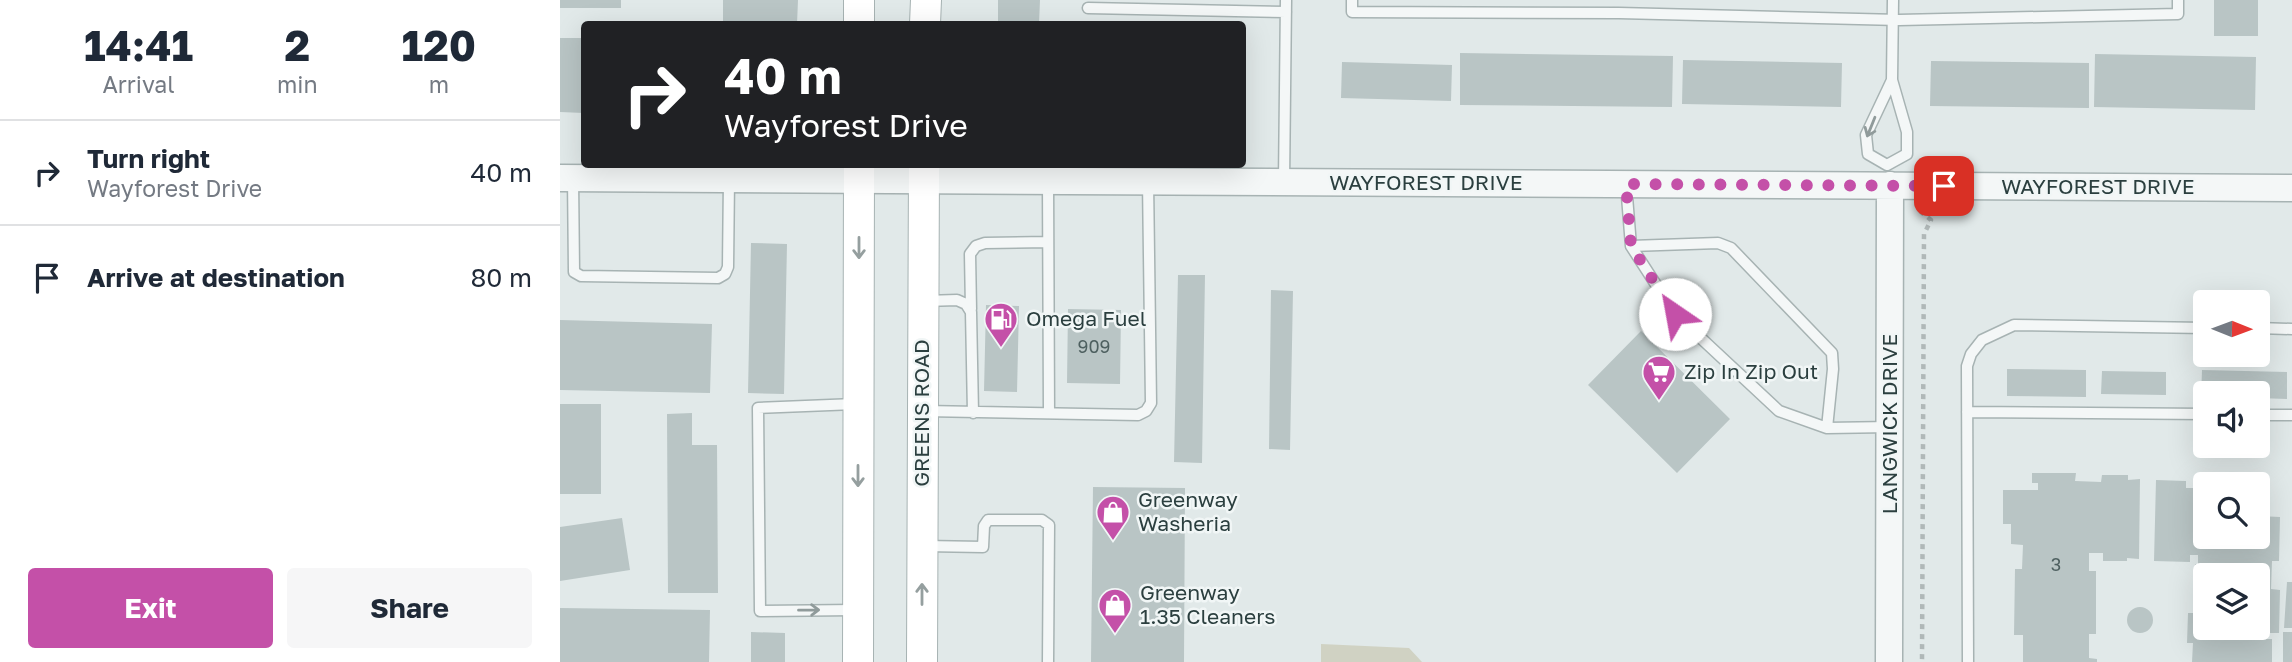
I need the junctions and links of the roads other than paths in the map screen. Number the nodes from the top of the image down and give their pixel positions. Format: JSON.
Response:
{"nodes":[{"id":1,"x":859,"y":0,"type":"edge"},
{"id":2,"x":926,"y":0,"type":"edge"},
{"id":3,"x":1286,"y":0,"type":"edge"},
{"id":4,"x":1352,"y":0,"type":"edge"},
{"id":5,"x":1893,"y":0,"type":"edge"},
{"id":6,"x":2178,"y":0,"type":"edge"},
{"id":7,"x":1088,"y":8,"type":"dead end"},
{"id":8,"x":1286,"y":12,"type":"junction"},
{"id":9,"x":1894,"y":20,"type":"junction"},
{"id":10,"x":859,"y":21,"type":"edge"},
{"id":11,"x":925,"y":21,"type":"edge"},
{"id":12,"x":1892,"y":80,"type":"junction"},
{"id":13,"x":859,"y":172,"type":"edge"},
{"id":14,"x":924,"y":172,"type":"edge"},
{"id":15,"x":1889,"y":175,"type":"junction"},
{"id":16,"x":567,"y":178,"type":"edge"},
{"id":17,"x":729,"y":179,"type":"junction"},
{"id":18,"x":1048,"y":181,"type":"junction"},
{"id":19,"x":1148,"y":181,"type":"junction"},
{"id":20,"x":1284,"y":182,"type":"junction"},
{"id":21,"x":1626,"y":184,"type":"junction"},
{"id":22,"x":2292,"y":188,"type":"edge"},
{"id":23,"x":1048,"y":242,"type":"junction"},
{"id":24,"x":1631,"y":246,"type":"junction"},
{"id":25,"x":922,"y":301,"type":"junction"},
{"id":26,"x":971,"y":312,"type":"junction"},
{"id":27,"x":2193,"y":328,"type":"edge"},
{"id":28,"x":2270,"y":328,"type":"edge"},
{"id":29,"x":2292,"y":329,"type":"edge"},
{"id":30,"x":858,"y":404,"type":"junction"},
{"id":31,"x":922,"y":410,"type":"junction"},
{"id":32,"x":1967,"y":412,"type":"junction"},
{"id":33,"x":972,"y":413,"type":"junction"},
{"id":34,"x":1049,"y":414,"type":"junction"},
{"id":35,"x":2193,"y":414,"type":"edge"},
{"id":36,"x":2270,"y":415,"type":"edge"},
{"id":37,"x":2292,"y":415,"type":"edge"},
{"id":38,"x":1889,"y":427,"type":"junction"},
{"id":39,"x":1827,"y":428,"type":"junction"},
{"id":40,"x":922,"y":546,"type":"junction"},
{"id":41,"x":858,"y":610,"type":"junction"},
{"id":42,"x":858,"y":662,"type":"edge"},
{"id":43,"x":922,"y":662,"type":"edge"},
{"id":44,"x":1048,"y":662,"type":"edge"},
{"id":45,"x":1889,"y":662,"type":"edge"},
{"id":46,"x":1968,"y":662,"type":"edge"}],
"edges":[{"from":1,"to":10,"type":"main road"},
{"from":2,"to":11,"type":"main road"},
{"from":3,"to":8,"type":"lane"},
{"from":4,"to":9,"type":"lane"},
{"from":5,"to":9,"type":"lane"},
{"from":6,"to":9,"type":"lane"},
{"from":7,"to":8,"type":"lane"},
{"from":8,"to":20,"type":"lane"},
{"from":9,"to":12,"type":"lane"},
{"from":12,"to":15,"type":"lane"},
{"from":12,"to":15,"type":"lane","one_way":true},
{"from":13,"to":14,"type":"street","name":"WAYFOREST DRIVE"},
{"from":13,"to":17,"type":"street","name":"WAYFOREST DRIVE"},
{"from":13,"to":30,"type":"main road","one_way":true},
{"from":14,"to":18,"type":"street","name":"WAYFOREST DRIVE"},
{"from":14,"to":25,"type":"main road","name":"GREENS ROAD"},
{"from":15,"to":21,"type":"street","name":"WAYFOREST DRIVE"},
{"from":15,"to":22,"type":"street","name":"WAYFOREST DRIVE"},
{"from":15,"to":38,"type":"street","name":"LANGWICK DRIVE"},
{"from":16,"to":17,"type":"street","name":"WAYFOREST DRIVE"},
{"from":16,"to":17,"type":"lane"},
{"from":18,"to":19,"type":"street","name":"WAYFOREST DRIVE"},
{"from":18,"to":23,"type":"lane"},
{"from":19,"to":20,"type":"street","name":"WAYFOREST DRIVE"},
{"from":19,"to":34,"type":"lane"},
{"from":20,"to":21,"type":"street","name":"WAYFOREST DRIVE"},
{"from":21,"to":24,"type":"lane"},
{"from":23,"to":26,"type":"lane"},
{"from":23,"to":34,"type":"lane"},
{"from":24,"to":39,"type":"lane"},
{"from":24,"to":39,"type":"lane"},
{"from":25,"to":26,"type":"lane"},
{"from":25,"to":31,"type":"main road","name":"GREENS ROAD"},
{"from":26,"to":33,"type":"lane"},
{"from":27,"to":32,"type":"lane"},
{"from":28,"to":29,"type":"lane"},
{"from":30,"to":41,"type":"main road","one_way":true},
{"from":30,"to":41,"type":"lane","one_way":true},
{"from":31,"to":33,"type":"lane"},
{"from":31,"to":40,"type":"main road","name":"GREENS ROAD"},
{"from":32,"to":35,"type":"lane"},
{"from":32,"to":46,"type":"lane"},
{"from":33,"to":34,"type":"lane"},
{"from":36,"to":37,"type":"lane"},
{"from":38,"to":39,"type":"lane"},
{"from":38,"to":45,"type":"street","name":"LANGWICK DRIVE"},
{"from":43,"to":40,"type":"main road","name":"GREENS ROAD","one_way":true},
{"from":40,"to":44,"type":"lane"},
{"from":41,"to":42,"type":"main road"}]}
